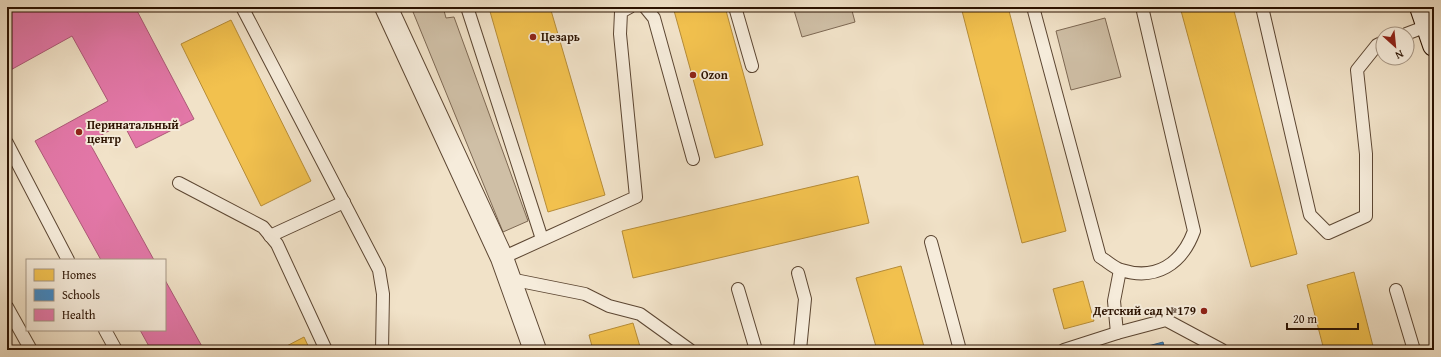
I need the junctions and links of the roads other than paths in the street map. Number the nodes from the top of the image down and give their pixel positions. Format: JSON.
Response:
{"nodes":[{"id":1,"x":242,"y":7,"type":"edge"},
{"id":2,"x":386,"y":7,"type":"edge"},
{"id":3,"x":467,"y":7,"type":"edge"},
{"id":4,"x":630,"y":7,"type":"edge"},
{"id":5,"x":645,"y":7,"type":"edge"},
{"id":6,"x":735,"y":7,"type":"edge"},
{"id":7,"x":1033,"y":7,"type":"edge"},
{"id":8,"x":1142,"y":7,"type":"edge"},
{"id":9,"x":1262,"y":7,"type":"edge"},
{"id":10,"x":1427,"y":26,"type":"edge"},
{"id":11,"x":1415,"y":31,"type":"edge"},
{"id":12,"x":1375,"y":48,"type":"edge"},
{"id":13,"x":752,"y":66,"type":"dead end"},
{"id":14,"x":7,"y":143,"type":"edge"},
{"id":15,"x":693,"y":159,"type":"dead end"},
{"id":16,"x":179,"y":183,"type":"dead end"},
{"id":17,"x":344,"y":202,"type":"junction"},
{"id":18,"x":270,"y":236,"type":"junction"},
{"id":19,"x":542,"y":239,"type":"junction"},
{"id":20,"x":931,"y":242,"type":"dead end"},
{"id":21,"x":502,"y":258,"type":"junction"},
{"id":22,"x":67,"y":259,"type":"edge"},
{"id":23,"x":1120,"y":270,"type":"junction"},
{"id":24,"x":798,"y":273,"type":"dead end"},
{"id":25,"x":510,"y":279,"type":"junction"},
{"id":26,"x":738,"y":289,"type":"dead end"},
{"id":27,"x":1396,"y":290,"type":"dead end"},
{"id":28,"x":7,"y":307,"type":"edge"},
{"id":29,"x":106,"y":331,"type":"edge"},
{"id":30,"x":1117,"y":333,"type":"junction"},
{"id":31,"x":673,"y":338,"type":"junction"},
{"id":32,"x":31,"y":350,"type":"edge"},
{"id":33,"x":116,"y":350,"type":"edge"},
{"id":34,"x":326,"y":350,"type":"edge"},
{"id":35,"x":382,"y":350,"type":"edge"},
{"id":36,"x":535,"y":350,"type":"edge"},
{"id":37,"x":676,"y":350,"type":"edge"},
{"id":38,"x":690,"y":350,"type":"edge"},
{"id":39,"x":756,"y":350,"type":"edge"},
{"id":40,"x":800,"y":350,"type":"edge"},
{"id":41,"x":960,"y":350,"type":"edge"},
{"id":42,"x":1064,"y":350,"type":"edge"},
{"id":43,"x":1222,"y":350,"type":"edge"},
{"id":44,"x":1414,"y":350,"type":"edge"}],
"edges":[{"from":1,"to":17,"type":"lane"},
{"from":2,"to":21,"type":"street"},
{"from":3,"to":19,"type":"lane"},
{"from":4,"to":19,"type":"lane"},
{"from":5,"to":15,"type":"lane"},
{"from":6,"to":13,"type":"lane"},
{"from":7,"to":23,"type":"lane"},
{"from":8,"to":23,"type":"lane"},
{"from":9,"to":12,"type":"lane"},
{"from":10,"to":11,"type":"lane"},
{"from":14,"to":22,"type":"lane"},
{"from":16,"to":18,"type":"lane"},
{"from":17,"to":18,"type":"lane"},
{"from":17,"to":35,"type":"lane"},
{"from":18,"to":34,"type":"lane"},
{"from":19,"to":21,"type":"lane"},
{"from":20,"to":41,"type":"lane"},
{"from":21,"to":25,"type":"street"},
{"from":23,"to":30,"type":"lane"},
{"from":24,"to":40,"type":"lane"},
{"from":25,"to":31,"type":"lane"},
{"from":25,"to":36,"type":"street"},
{"from":26,"to":39,"type":"lane"},
{"from":27,"to":44,"type":"lane"},
{"from":28,"to":32,"type":"lane"},
{"from":29,"to":33,"type":"lane"},
{"from":30,"to":42,"type":"lane"},
{"from":30,"to":43,"type":"lane"},
{"from":31,"to":37,"type":"lane"},
{"from":31,"to":38,"type":"lane"}]}
